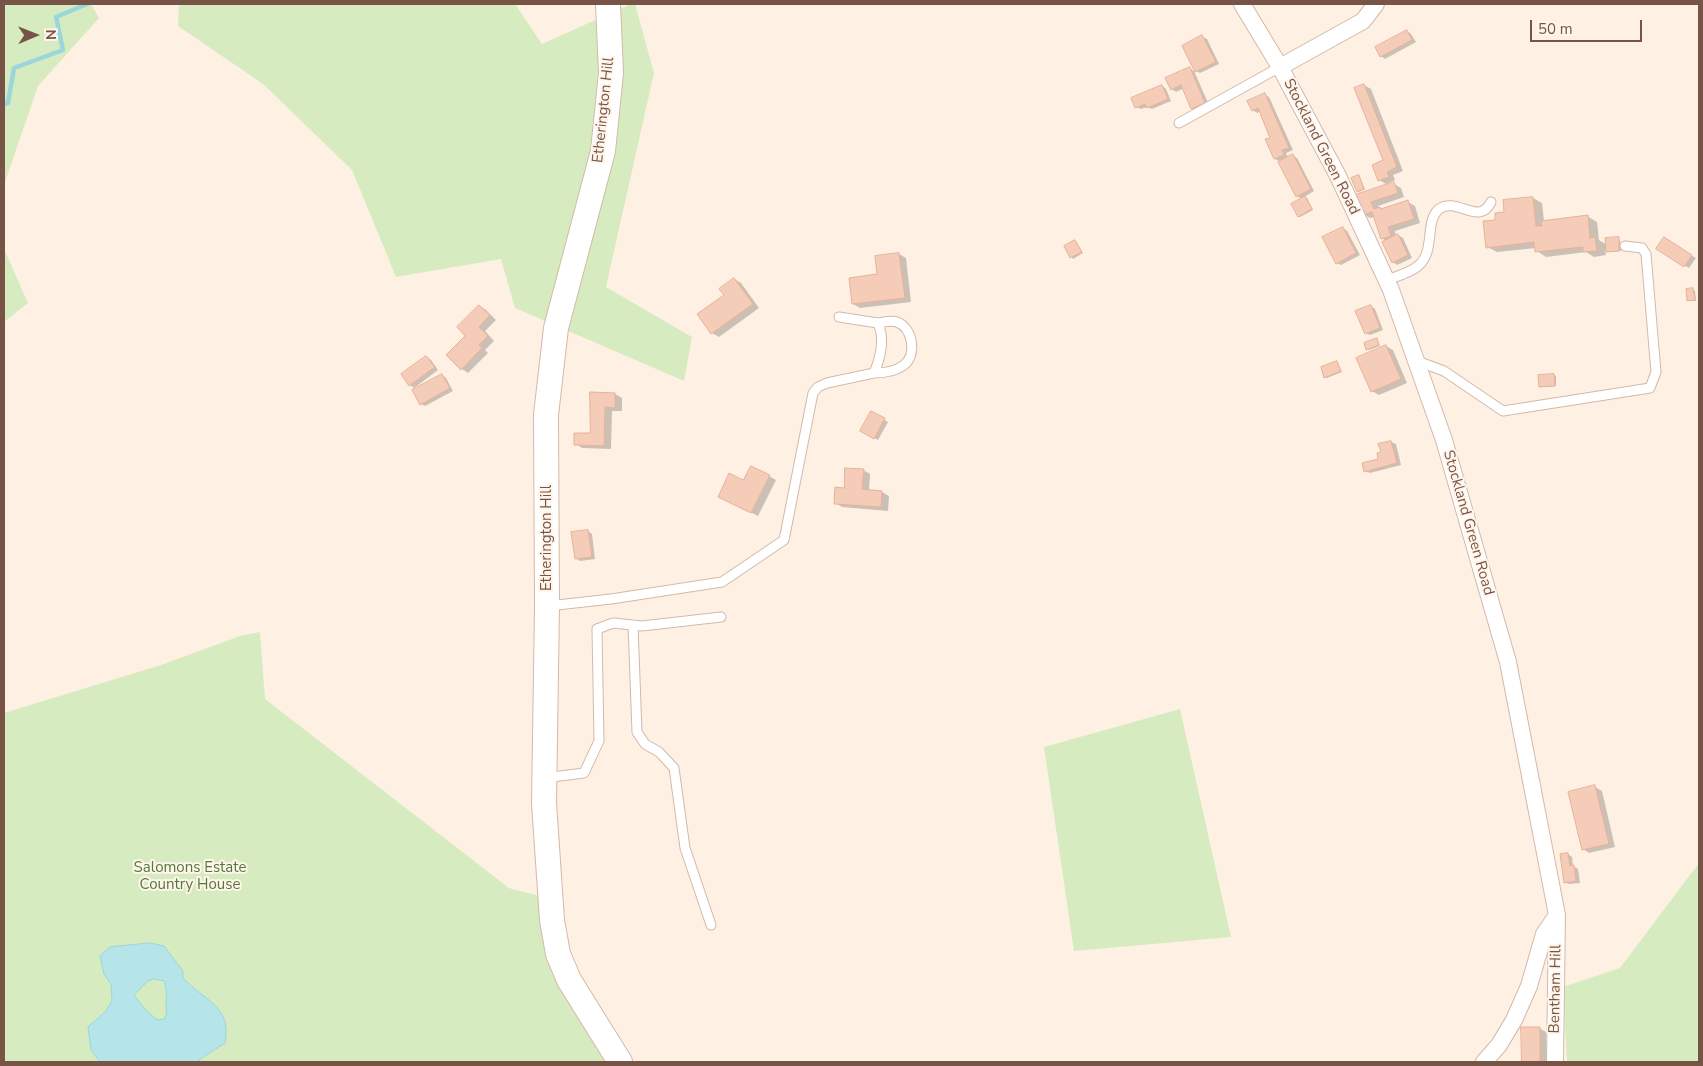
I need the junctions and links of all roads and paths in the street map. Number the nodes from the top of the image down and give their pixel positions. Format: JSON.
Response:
{"nodes":[{"id":1,"x":608,"y":4,"type":"edge"},
{"id":2,"x":1242,"y":4,"type":"edge"},
{"id":3,"x":1376,"y":4,"type":"edge"},
{"id":4,"x":1280,"y":68,"type":"junction"},
{"id":5,"x":1179,"y":124,"type":"dead end"},
{"id":6,"x":1491,"y":202,"type":"dead end"},
{"id":7,"x":1625,"y":246,"type":"dead end"},
{"id":8,"x":1387,"y":280,"type":"junction"},
{"id":9,"x":839,"y":317,"type":"dead end"},
{"id":10,"x":878,"y":324,"type":"junction"},
{"id":11,"x":1417,"y":362,"type":"junction"},
{"id":12,"x":874,"y":373,"type":"junction"},
{"id":13,"x":548,"y":606,"type":"junction"},
{"id":14,"x":721,"y":617,"type":"dead end"},
{"id":15,"x":633,"y":625,"type":"junction"},
{"id":16,"x":544,"y":778,"type":"junction"},
{"id":17,"x":1557,"y":915,"type":"junction"},
{"id":18,"x":711,"y":925,"type":"dead end"},
{"id":19,"x":620,"y":1062,"type":"edge"},
{"id":20,"x":1484,"y":1062,"type":"edge"},
{"id":21,"x":1555,"y":1062,"type":"edge"}],
"edges":[{"from":1,"to":13,"type":"street","name":"Etherington Hill"},
{"from":2,"to":4,"type":"street","name":"Stockland Green Road"},
{"from":3,"to":4,"type":"street"},
{"from":4,"to":5,"type":"lane"},
{"from":4,"to":8,"type":"street","name":"Stockland Green Road"},
{"from":6,"to":8,"type":"lane"},
{"from":7,"to":11,"type":"lane"},
{"from":8,"to":11,"type":"street","name":"Stockland Green Road"},
{"from":9,"to":10,"type":"lane"},
{"from":10,"to":12,"type":"lane"},
{"from":10,"to":12,"type":"lane"},
{"from":11,"to":17,"type":"street","name":"Stockland Green Road"},
{"from":12,"to":13,"type":"lane"},
{"from":13,"to":16,"type":"street","name":"Etherington Hill"},
{"from":14,"to":15,"type":"lane"},
{"from":15,"to":16,"type":"lane"},
{"from":15,"to":18,"type":"lane"},
{"from":16,"to":19,"type":"street","name":"Etherington Hill"},
{"from":17,"to":20,"type":"street"},
{"from":17,"to":21,"type":"street","name":"Bentham Hill"}]}
